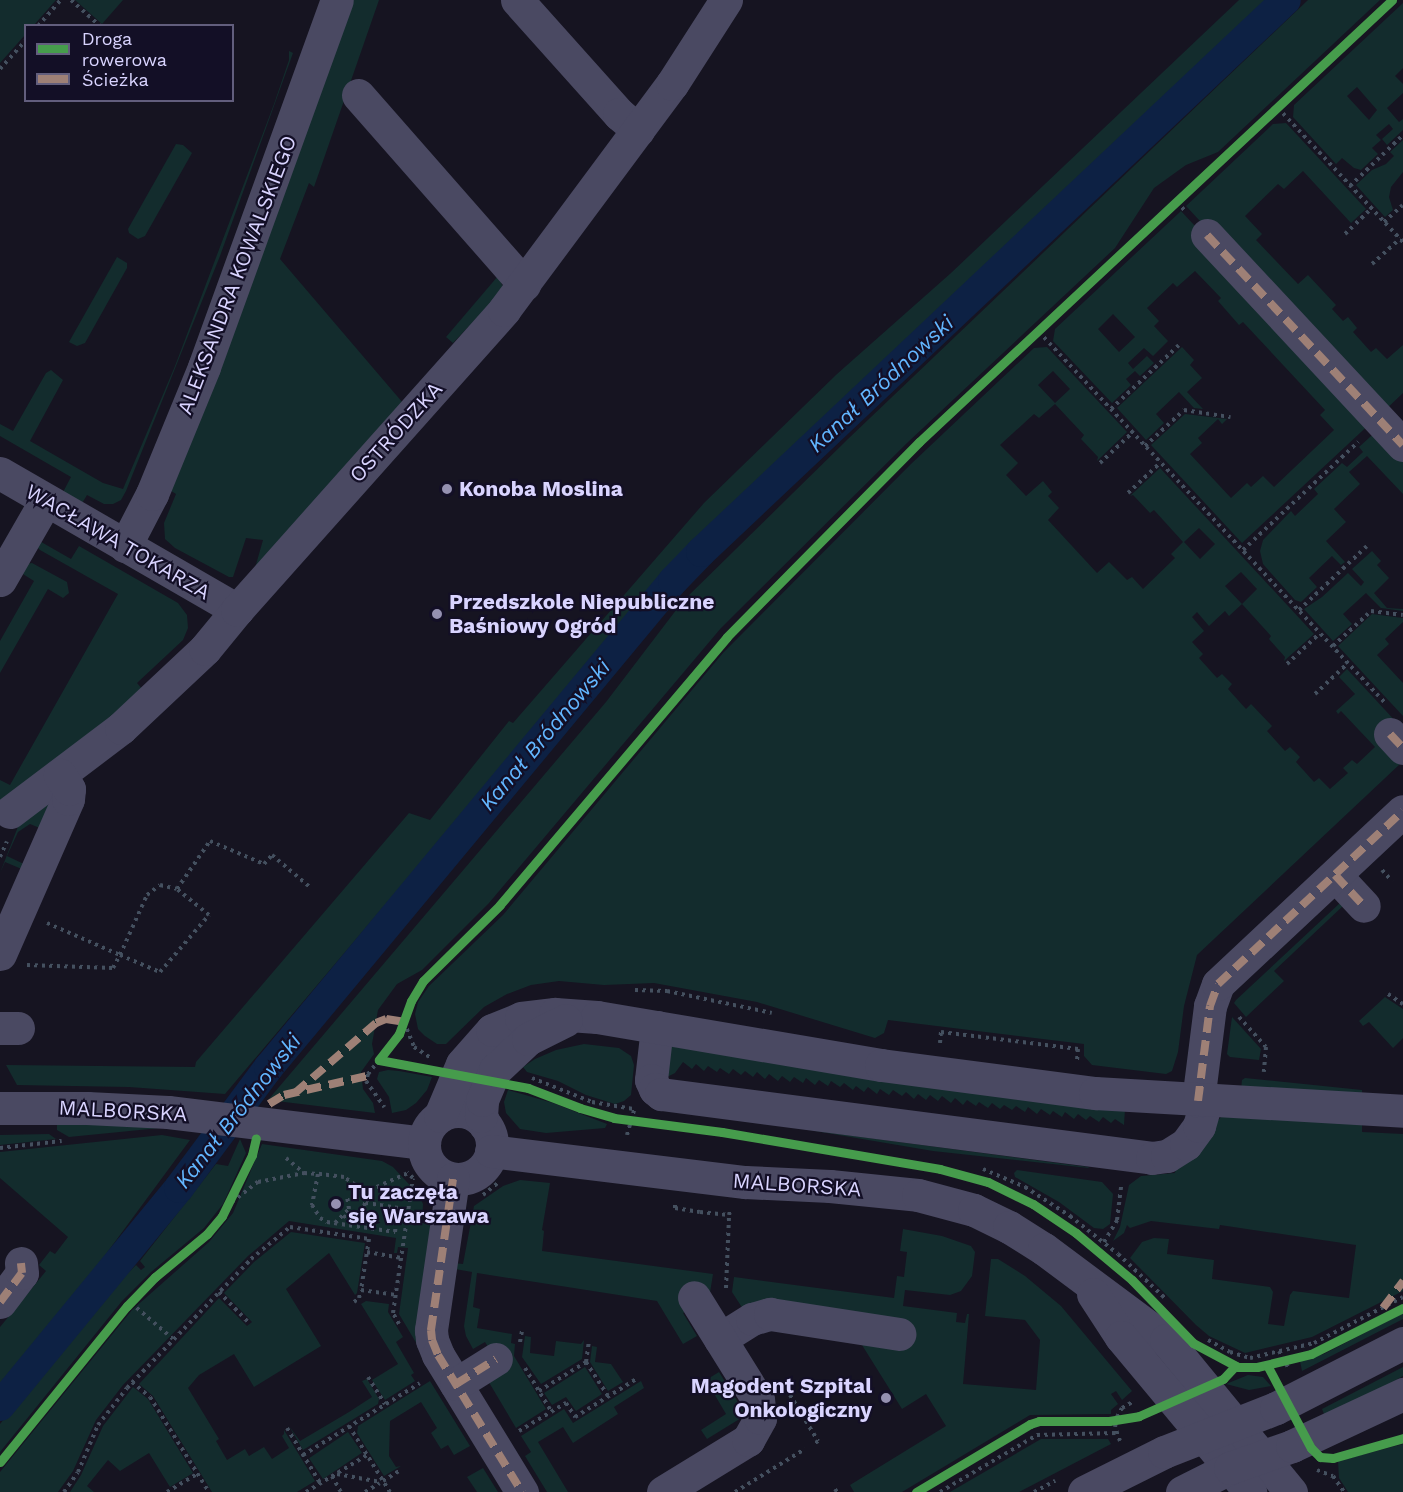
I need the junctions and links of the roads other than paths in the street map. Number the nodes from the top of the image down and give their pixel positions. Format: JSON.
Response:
{"nodes":[{"id":1,"x":337,"y":0,"type":"edge"},
{"id":2,"x":517,"y":0,"type":"edge"},
{"id":3,"x":726,"y":0,"type":"edge"},
{"id":4,"x":358,"y":95,"type":"dead end"},
{"id":5,"x":638,"y":130,"type":"junction"},
{"id":6,"x":1207,"y":235,"type":"dead end"},
{"id":7,"x":524,"y":284,"type":"junction"},
{"id":8,"x":1403,"y":445,"type":"edge"},
{"id":9,"x":0,"y":473,"type":"edge"},
{"id":10,"x":46,"y":500,"type":"junction"},
{"id":11,"x":125,"y":546,"type":"junction"},
{"id":12,"x":0,"y":580,"type":"edge"},
{"id":13,"x":237,"y":610,"type":"junction"},
{"id":14,"x":60,"y":775,"type":"junction"},
{"id":15,"x":10,"y":812,"type":"dead end"},
{"id":16,"x":1402,"y":813,"type":"edge"},
{"id":17,"x":1335,"y":875,"type":"junction"},
{"id":18,"x":1364,"y":906,"type":"dead end"},
{"id":19,"x":11,"y":960,"type":"edge"},
{"id":20,"x":597,"y":1017,"type":"junction"},
{"id":21,"x":657,"y":1027,"type":"junction"},
{"id":22,"x":1202,"y":1101,"type":"junction"},
{"id":23,"x":0,"y":1108,"type":"edge"},
{"id":24,"x":1403,"y":1111,"type":"edge"},
{"id":25,"x":432,"y":1130,"type":"junction"},
{"id":26,"x":493,"y":1152,"type":"junction"},
{"id":27,"x":464,"y":1189,"type":"junction"},
{"id":28,"x":21,"y":1263,"type":"dead end"},
{"id":29,"x":1081,"y":1278,"type":"junction"},
{"id":30,"x":694,"y":1298,"type":"dead end"},
{"id":31,"x":0,"y":1302,"type":"edge"},
{"id":32,"x":898,"y":1334,"type":"dead end"},
{"id":33,"x":720,"y":1339,"type":"junction"},
{"id":34,"x":1403,"y":1343,"type":"edge"},
{"id":35,"x":513,"y":1358,"type":"road end"},
{"id":36,"x":440,"y":1382,"type":"junction"},
{"id":37,"x":1403,"y":1394,"type":"edge"},
{"id":38,"x":1234,"y":1425,"type":"junction"},
{"id":39,"x":1204,"y":1437,"type":"junction"},
{"id":40,"x":1261,"y":1457,"type":"junction"},
{"id":41,"x":1240,"y":1480,"type":"edge"},
{"id":42,"x":1301,"y":1481,"type":"edge"},
{"id":43,"x":522,"y":1492,"type":"edge"},
{"id":44,"x":663,"y":1492,"type":"edge"},
{"id":45,"x":1084,"y":1492,"type":"edge"},
{"id":46,"x":1182,"y":1492,"type":"edge"}],
"edges":[{"from":1,"to":11,"type":"street","name":"ALEKSANDRA KOWALSKIEGO"},
{"from":2,"to":5,"type":"street"},
{"from":3,"to":5,"type":"street","name":"OSTRÓDZKA"},
{"from":4,"to":7,"type":"street"},
{"from":5,"to":7,"type":"street","name":"OSTRÓDZKA"},
{"from":6,"to":8,"type":"street"},
{"from":7,"to":13,"type":"street","name":"OSTRÓDZKA"},
{"from":9,"to":10,"type":"street","name":"WACŁAWA TOKARZA"},
{"from":10,"to":11,"type":"street","name":"WACŁAWA TOKARZA"},
{"from":10,"to":12,"type":"street"},
{"from":11,"to":13,"type":"street","name":"WACŁAWA TOKARZA"},
{"from":13,"to":14,"type":"street","name":"OSTRÓDZKA"},
{"from":14,"to":15,"type":"street","name":"OSTRÓDZKA"},
{"from":14,"to":19,"type":"street"},
{"from":16,"to":17,"type":"street"},
{"from":17,"to":18,"type":"street"},
{"from":17,"to":22,"type":"street"},
{"from":20,"to":21,"type":"street"},
{"from":20,"to":25,"type":"street"},
{"from":20,"to":26,"type":"street"},
{"from":21,"to":22,"type":"street"},
{"from":21,"to":22,"type":"street"},
{"from":22,"to":24,"type":"street"},
{"from":23,"to":25,"type":"street","name":"MALBORSKA"},
{"from":25,"to":26,"type":"street","name":"MALBORSKA"},
{"from":25,"to":27,"type":"street"},
{"from":26,"to":27,"type":"street"},
{"from":26,"to":29,"type":"street","name":"MALBORSKA"},
{"from":27,"to":36,"type":"street"},
{"from":28,"to":31,"type":"street"},
{"from":29,"to":38,"type":"street","name":"MALBORSKA"},
{"from":29,"to":39,"type":"street","name":"MALBORSKA"},
{"from":30,"to":33,"type":"street"},
{"from":32,"to":33,"type":"street"},
{"from":33,"to":44,"type":"street"},
{"from":34,"to":38,"type":"street"},
{"from":35,"to":36,"type":"street"},
{"from":36,"to":43,"type":"street"},
{"from":37,"to":40,"type":"street"},
{"from":38,"to":39,"type":"street"},
{"from":38,"to":40,"type":"street","name":"MALBORSKA"},
{"from":39,"to":41,"type":"street","name":"MALBORSKA"},
{"from":39,"to":45,"type":"street"},
{"from":40,"to":41,"type":"street"},
{"from":40,"to":42,"type":"street","name":"MALBORSKA"},
{"from":41,"to":46,"type":"street"}]}
